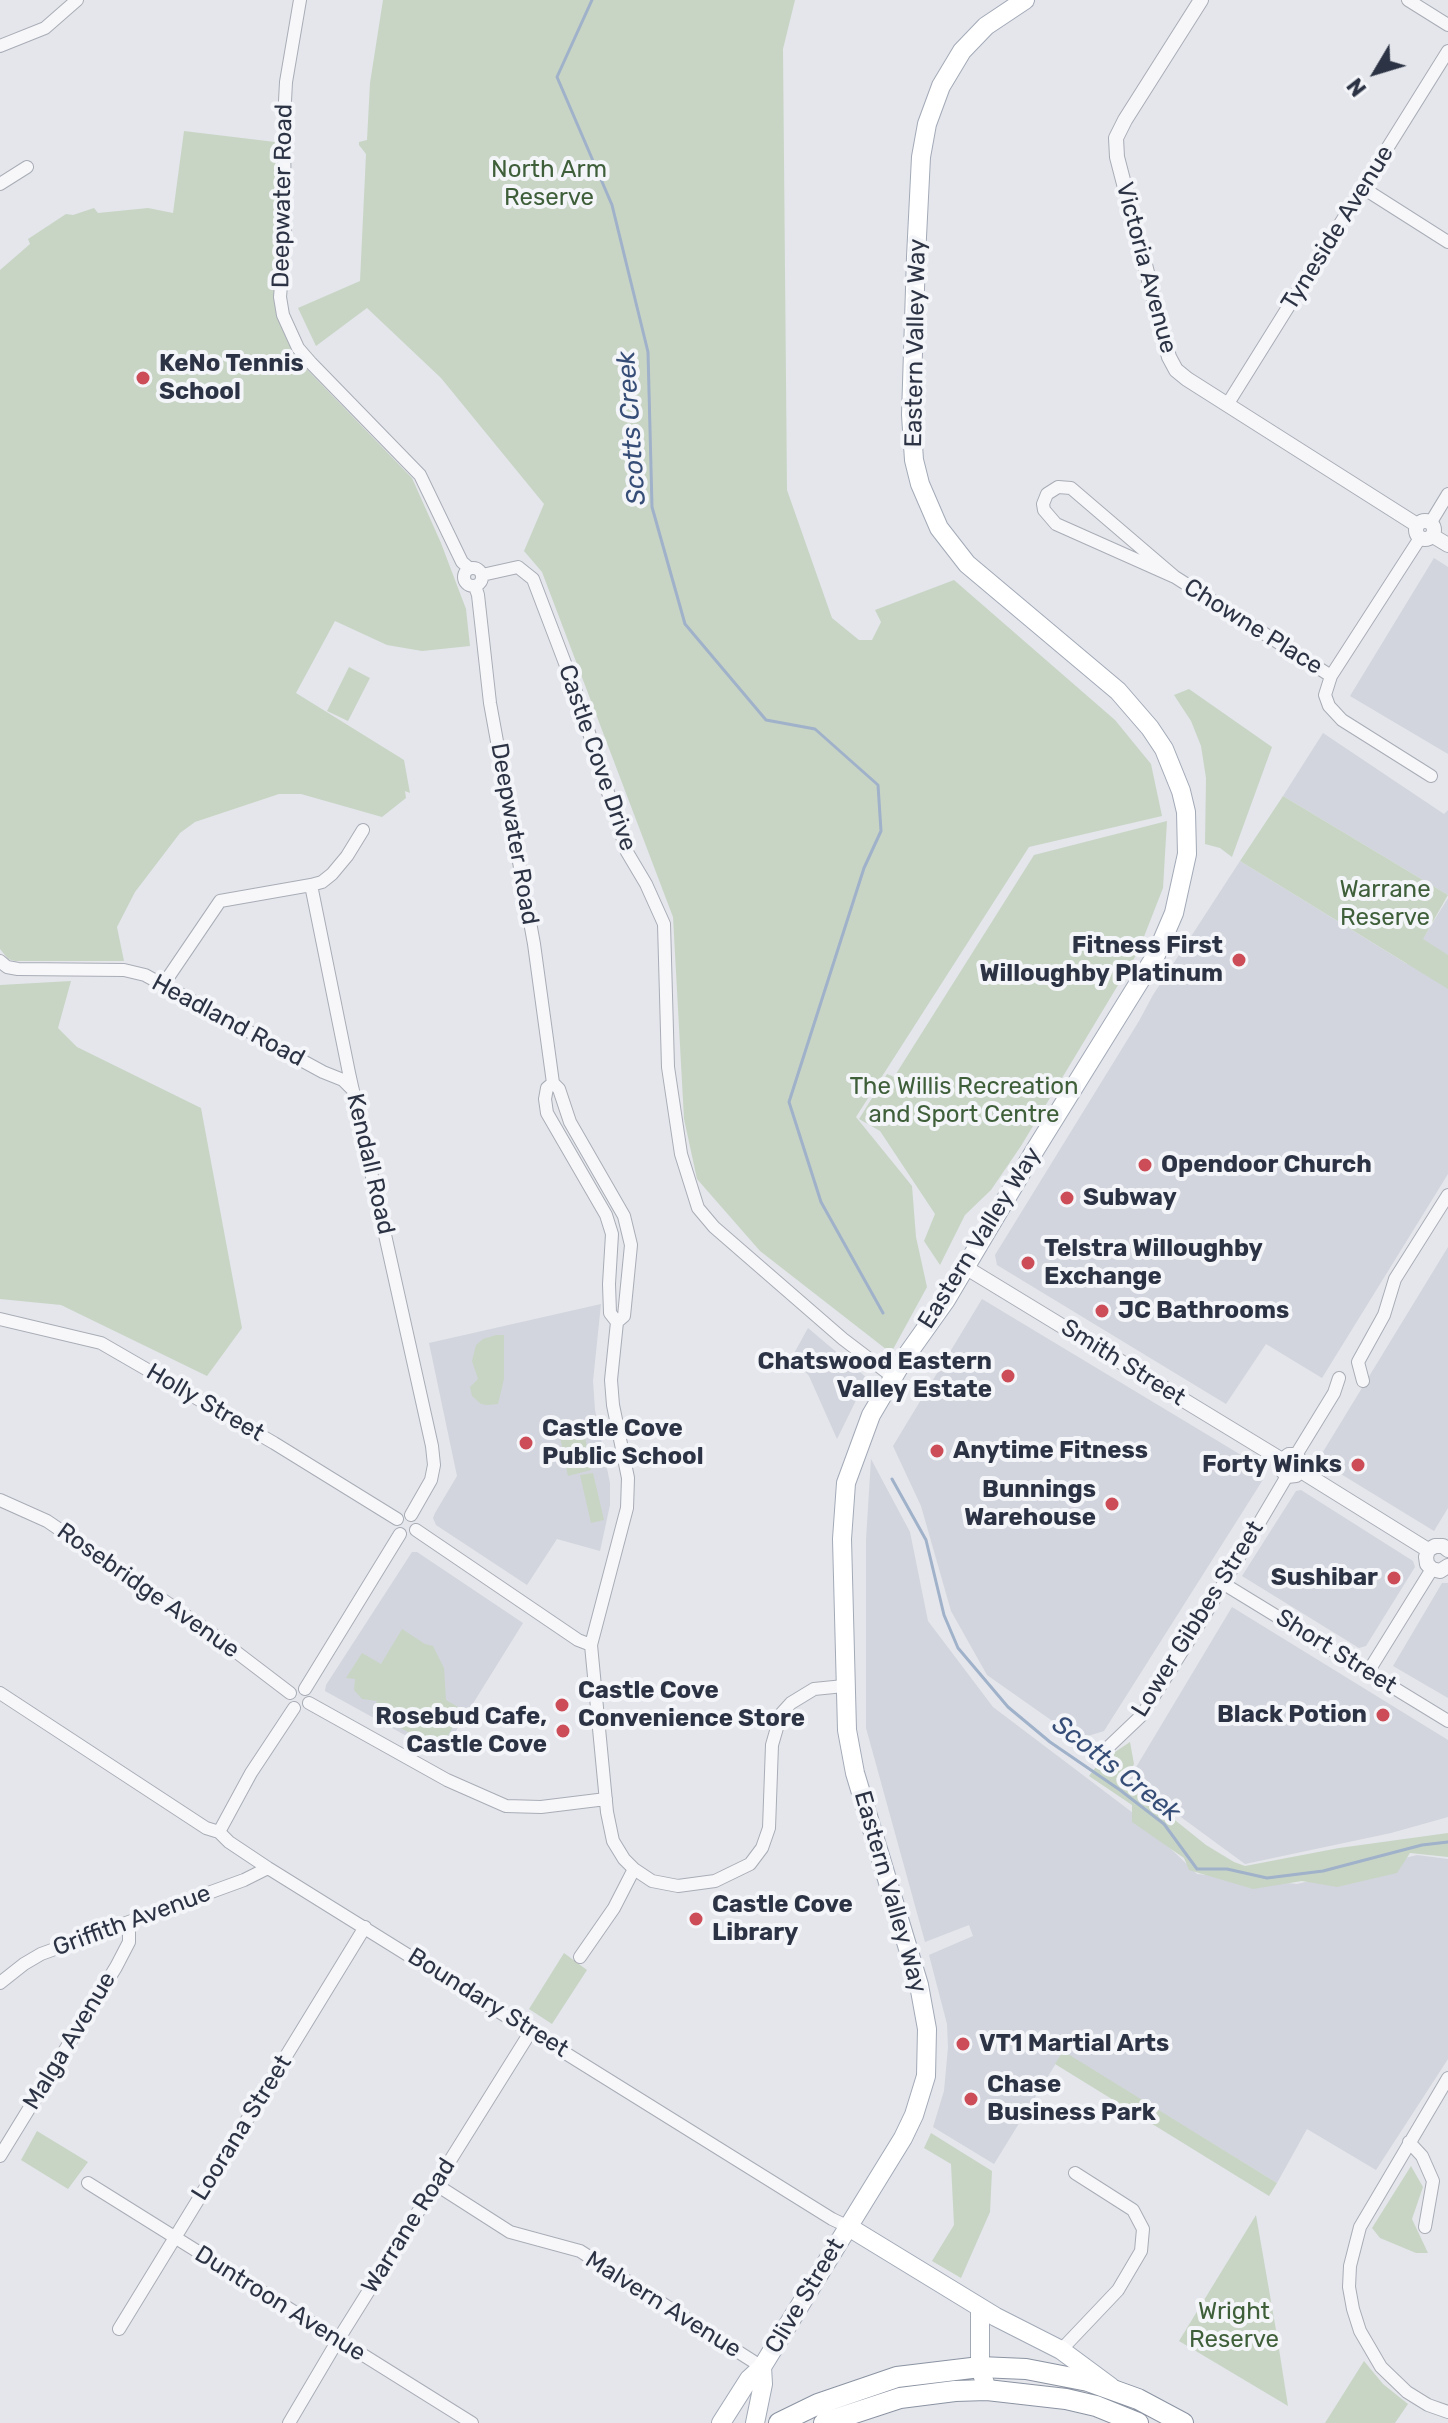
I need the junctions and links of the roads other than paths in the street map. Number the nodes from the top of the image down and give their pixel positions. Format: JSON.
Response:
{"nodes":[{"id":1,"x":77,"y":0,"type":"edge"},
{"id":2,"x":300,"y":0,"type":"edge"},
{"id":3,"x":1025,"y":0,"type":"edge"},
{"id":4,"x":1201,"y":0,"type":"edge"},
{"id":5,"x":1408,"y":0,"type":"edge"},
{"id":6,"x":1448,"y":25,"type":"edge"},
{"id":7,"x":0,"y":46,"type":"edge"},
{"id":8,"x":1448,"y":51,"type":"edge"},
{"id":9,"x":27,"y":167,"type":"dead end"},
{"id":10,"x":0,"y":184,"type":"edge"},
{"id":11,"x":1363,"y":188,"type":"junction"},
{"id":12,"x":1448,"y":242,"type":"edge"},
{"id":13,"x":1227,"y":405,"type":"junction"},
{"id":14,"x":1448,"y":494,"type":"edge"},
{"id":15,"x":1425,"y":530,"type":"junction"},
{"id":16,"x":1448,"y":545,"type":"edge"},
{"id":17,"x":1175,"y":577,"type":"junction"},
{"id":18,"x":479,"y":580,"type":"junction"},
{"id":19,"x":1331,"y":676,"type":"junction"},
{"id":20,"x":1431,"y":776,"type":"dead end"},
{"id":21,"x":363,"y":830,"type":"dead end"},
{"id":22,"x":311,"y":885,"type":"junction"},
{"id":23,"x":0,"y":961,"type":"edge"},
{"id":24,"x":163,"y":985,"type":"junction"},
{"id":25,"x":553,"y":1083,"type":"junction"},
{"id":26,"x":354,"y":1093,"type":"junction"},
{"id":27,"x":1448,"y":1195,"type":"edge"},
{"id":28,"x":965,"y":1267,"type":"junction"},
{"id":29,"x":0,"y":1319,"type":"edge"},
{"id":30,"x":617,"y":1322,"type":"junction"},
{"id":31,"x":893,"y":1377,"type":"junction"},
{"id":32,"x":1339,"y":1378,"type":"dead end"},
{"id":33,"x":1363,"y":1381,"type":"dead end"},
{"id":34,"x":1289,"y":1458,"type":"junction"},
{"id":35,"x":1294,"y":1473,"type":"junction"},
{"id":36,"x":0,"y":1500,"type":"edge"},
{"id":37,"x":411,"y":1515,"type":"junction"},
{"id":38,"x":397,"y":1519,"type":"junction"},
{"id":39,"x":416,"y":1530,"type":"junction"},
{"id":40,"x":400,"y":1534,"type":"junction"},
{"id":41,"x":1448,"y":1548,"type":"edge"},
{"id":42,"x":1428,"y":1550,"type":"junction"},
{"id":43,"x":1448,"y":1566,"type":"edge"},
{"id":44,"x":1432,"y":1569,"type":"junction"},
{"id":45,"x":1224,"y":1584,"type":"junction"},
{"id":46,"x":591,"y":1645,"type":"junction"},
{"id":47,"x":1368,"y":1672,"type":"junction"},
{"id":48,"x":844,"y":1686,"type":"junction"},
{"id":49,"x":305,"y":1689,"type":"junction"},
{"id":50,"x":0,"y":1693,"type":"edge"},
{"id":51,"x":290,"y":1693,"type":"junction"},
{"id":52,"x":309,"y":1703,"type":"junction"},
{"id":53,"x":294,"y":1708,"type":"junction"},
{"id":54,"x":1448,"y":1721,"type":"edge"},
{"id":55,"x":1100,"y":1755,"type":"dead end"},
{"id":56,"x":606,"y":1799,"type":"junction"},
{"id":57,"x":219,"y":1832,"type":"junction"},
{"id":58,"x":268,"y":1868,"type":"junction"},
{"id":59,"x":634,"y":1869,"type":"junction"},
{"id":60,"x":129,"y":1923,"type":"junction"},
{"id":61,"x":365,"y":1927,"type":"junction"},
{"id":62,"x":580,"y":1957,"type":"dead end"},
{"id":63,"x":0,"y":1983,"type":"edge"},
{"id":64,"x":531,"y":2031,"type":"junction"},
{"id":65,"x":1448,"y":2078,"type":"edge"},
{"id":66,"x":1409,"y":2142,"type":"junction"},
{"id":67,"x":0,"y":2156,"type":"edge"},
{"id":68,"x":1075,"y":2173,"type":"dead end"},
{"id":69,"x":88,"y":2183,"type":"dead end"},
{"id":70,"x":435,"y":2184,"type":"junction"},
{"id":71,"x":847,"y":2226,"type":"junction"},
{"id":72,"x":1425,"y":2227,"type":"dead end"},
{"id":73,"x":174,"y":2238,"type":"junction"},
{"id":74,"x":980,"y":2308,"type":"junction"},
{"id":75,"x":119,"y":2329,"type":"dead end"},
{"id":76,"x":338,"y":2340,"type":"junction"},
{"id":77,"x":1061,"y":2350,"type":"junction"},
{"id":78,"x":762,"y":2367,"type":"junction"},
{"id":79,"x":980,"y":2367,"type":"junction"},
{"id":80,"x":1112,"y":2388,"type":"junction"},
{"id":81,"x":987,"y":2390,"type":"junction"},
{"id":82,"x":1448,"y":2412,"type":"edge"},
{"id":83,"x":289,"y":2423,"type":"edge"},
{"id":84,"x":472,"y":2423,"type":"edge"},
{"id":85,"x":721,"y":2423,"type":"edge"},
{"id":86,"x":755,"y":2423,"type":"edge"},
{"id":87,"x":779,"y":2423,"type":"edge"},
{"id":88,"x":827,"y":2423,"type":"edge"},
{"id":89,"x":1138,"y":2423,"type":"edge"},
{"id":90,"x":1183,"y":2423,"type":"edge"}],
"edges":[{"from":1,"to":7,"type":"street"},
{"from":2,"to":18,"type":"street","name":"Deepwater Road"},
{"from":3,"to":28,"type":"main road","name":"Eastern Valley Way"},
{"from":4,"to":13,"type":"street","name":"Victoria Avenue"},
{"from":5,"to":6,"type":"street"},
{"from":8,"to":11,"type":"street","name":"Tyneside Avenue"},
{"from":9,"to":10,"type":"street"},
{"from":11,"to":12,"type":"street"},
{"from":11,"to":13,"type":"street","name":"Tyneside Avenue"},
{"from":13,"to":15,"type":"street","name":"Victoria Avenue"},
{"from":14,"to":15,"type":"street"},
{"from":15,"to":16,"type":"street","name":"Victoria Avenue"},
{"from":15,"to":19,"type":"street"},
{"from":17,"to":17,"type":"street","name":"Chowne Place"},
{"from":17,"to":19,"type":"street","name":"Chowne Place"},
{"from":18,"to":25,"type":"street","name":"Deepwater Road"},
{"from":18,"to":31,"type":"street","name":"Castle Cove Drive"},
{"from":19,"to":20,"type":"street"},
{"from":21,"to":22,"type":"street"},
{"from":22,"to":24,"type":"street"},
{"from":22,"to":26,"type":"street","name":"Kendall Road"},
{"from":23,"to":24,"type":"street","name":"Headland Road"},
{"from":24,"to":26,"type":"street","name":"Headland Road"},
{"from":25,"to":30,"type":"street","name":"Deepwater Road"},
{"from":25,"to":30,"type":"street","name":"Deepwater Road"},
{"from":26,"to":37,"type":"street","name":"Kendall Road"},
{"from":27,"to":33,"type":"street"},
{"from":28,"to":31,"type":"main road","name":"Eastern Valley Way"},
{"from":28,"to":34,"type":"street","name":"Smith Street"},
{"from":29,"to":38,"type":"street","name":"Holly Street"},
{"from":30,"to":46,"type":"street","name":"Deepwater Road"},
{"from":31,"to":48,"type":"main road","name":"Eastern Valley Way"},
{"from":32,"to":34,"type":"street"},
{"from":34,"to":35,"type":"street"},
{"from":35,"to":42,"type":"street"},
{"from":35,"to":45,"type":"street","name":"Lower Gibbes Street"},
{"from":36,"to":51,"type":"street","name":"Rosebridge Avenue"},
{"from":37,"to":38,"type":"street"},
{"from":37,"to":39,"type":"street"},
{"from":38,"to":40,"type":"street"},
{"from":39,"to":40,"type":"street"},
{"from":39,"to":46,"type":"street"},
{"from":40,"to":49,"type":"street"},
{"from":41,"to":42,"type":"street"},
{"from":42,"to":44,"type":"street"},
{"from":43,"to":44,"type":"street"},
{"from":44,"to":47,"type":"street"},
{"from":45,"to":47,"type":"street","name":"Short Street"},
{"from":45,"to":55,"type":"street","name":"Lower Gibbes Street"},
{"from":46,"to":56,"type":"street","name":"Deepwater Road"},
{"from":47,"to":54,"type":"street","name":"Short Street"},
{"from":48,"to":59,"type":"street"},
{"from":48,"to":71,"type":"main road","name":"Eastern Valley Way"},
{"from":49,"to":51,"type":"street"},
{"from":49,"to":52,"type":"street"},
{"from":50,"to":57,"type":"street","name":"Boundary Street"},
{"from":51,"to":53,"type":"street"},
{"from":52,"to":53,"type":"street"},
{"from":52,"to":56,"type":"street"},
{"from":53,"to":57,"type":"street"},
{"from":56,"to":59,"type":"street","name":"Deepwater Road"},
{"from":57,"to":58,"type":"street","name":"Boundary Street"},
{"from":58,"to":60,"type":"street","name":"Griffith Avenue"},
{"from":58,"to":61,"type":"street","name":"Boundary Street"},
{"from":59,"to":62,"type":"street"},
{"from":60,"to":63,"type":"street","name":"Griffith Avenue"},
{"from":60,"to":67,"type":"street","name":"Malga Avenue"},
{"from":61,"to":64,"type":"street","name":"Boundary Street"},
{"from":61,"to":73,"type":"street","name":"Loorana Street"},
{"from":64,"to":70,"type":"street","name":"Warrane Road"},
{"from":64,"to":71,"type":"street","name":"Boundary Street"},
{"from":65,"to":66,"type":"street"},
{"from":66,"to":72,"type":"street"},
{"from":66,"to":82,"type":"street"},
{"from":68,"to":77,"type":"street"},
{"from":69,"to":73,"type":"street","name":"Duntroon Avenue"},
{"from":70,"to":76,"type":"street","name":"Warrane Road"},
{"from":70,"to":78,"type":"street","name":"Malvern Avenue"},
{"from":71,"to":74,"type":"main road","name":"Boundary Street"},
{"from":71,"to":78,"type":"main road","name":"Clive Street"},
{"from":73,"to":75,"type":"street","name":"Loorana Street"},
{"from":73,"to":76,"type":"street","name":"Duntroon Avenue"},
{"from":74,"to":77,"type":"main road","name":"Boundary Street"},
{"from":74,"to":79,"type":"main road"},
{"from":76,"to":83,"type":"street","name":"Warrane Road"},
{"from":76,"to":84,"type":"street","name":"Duntroon Avenue"},
{"from":77,"to":80,"type":"main road","name":"Boundary Street"},
{"from":78,"to":85,"type":"main road","name":"Clive Street"},
{"from":78,"to":86,"type":"main road","name":"Clive Street"},
{"from":79,"to":80,"type":"highway"},
{"from":79,"to":81,"type":"main road"},
{"from":79,"to":87,"type":"highway"},
{"from":80,"to":90,"type":"highway","name":"Boundary Street"},
{"from":81,"to":88,"type":"highway"},
{"from":81,"to":89,"type":"highway"}]}
